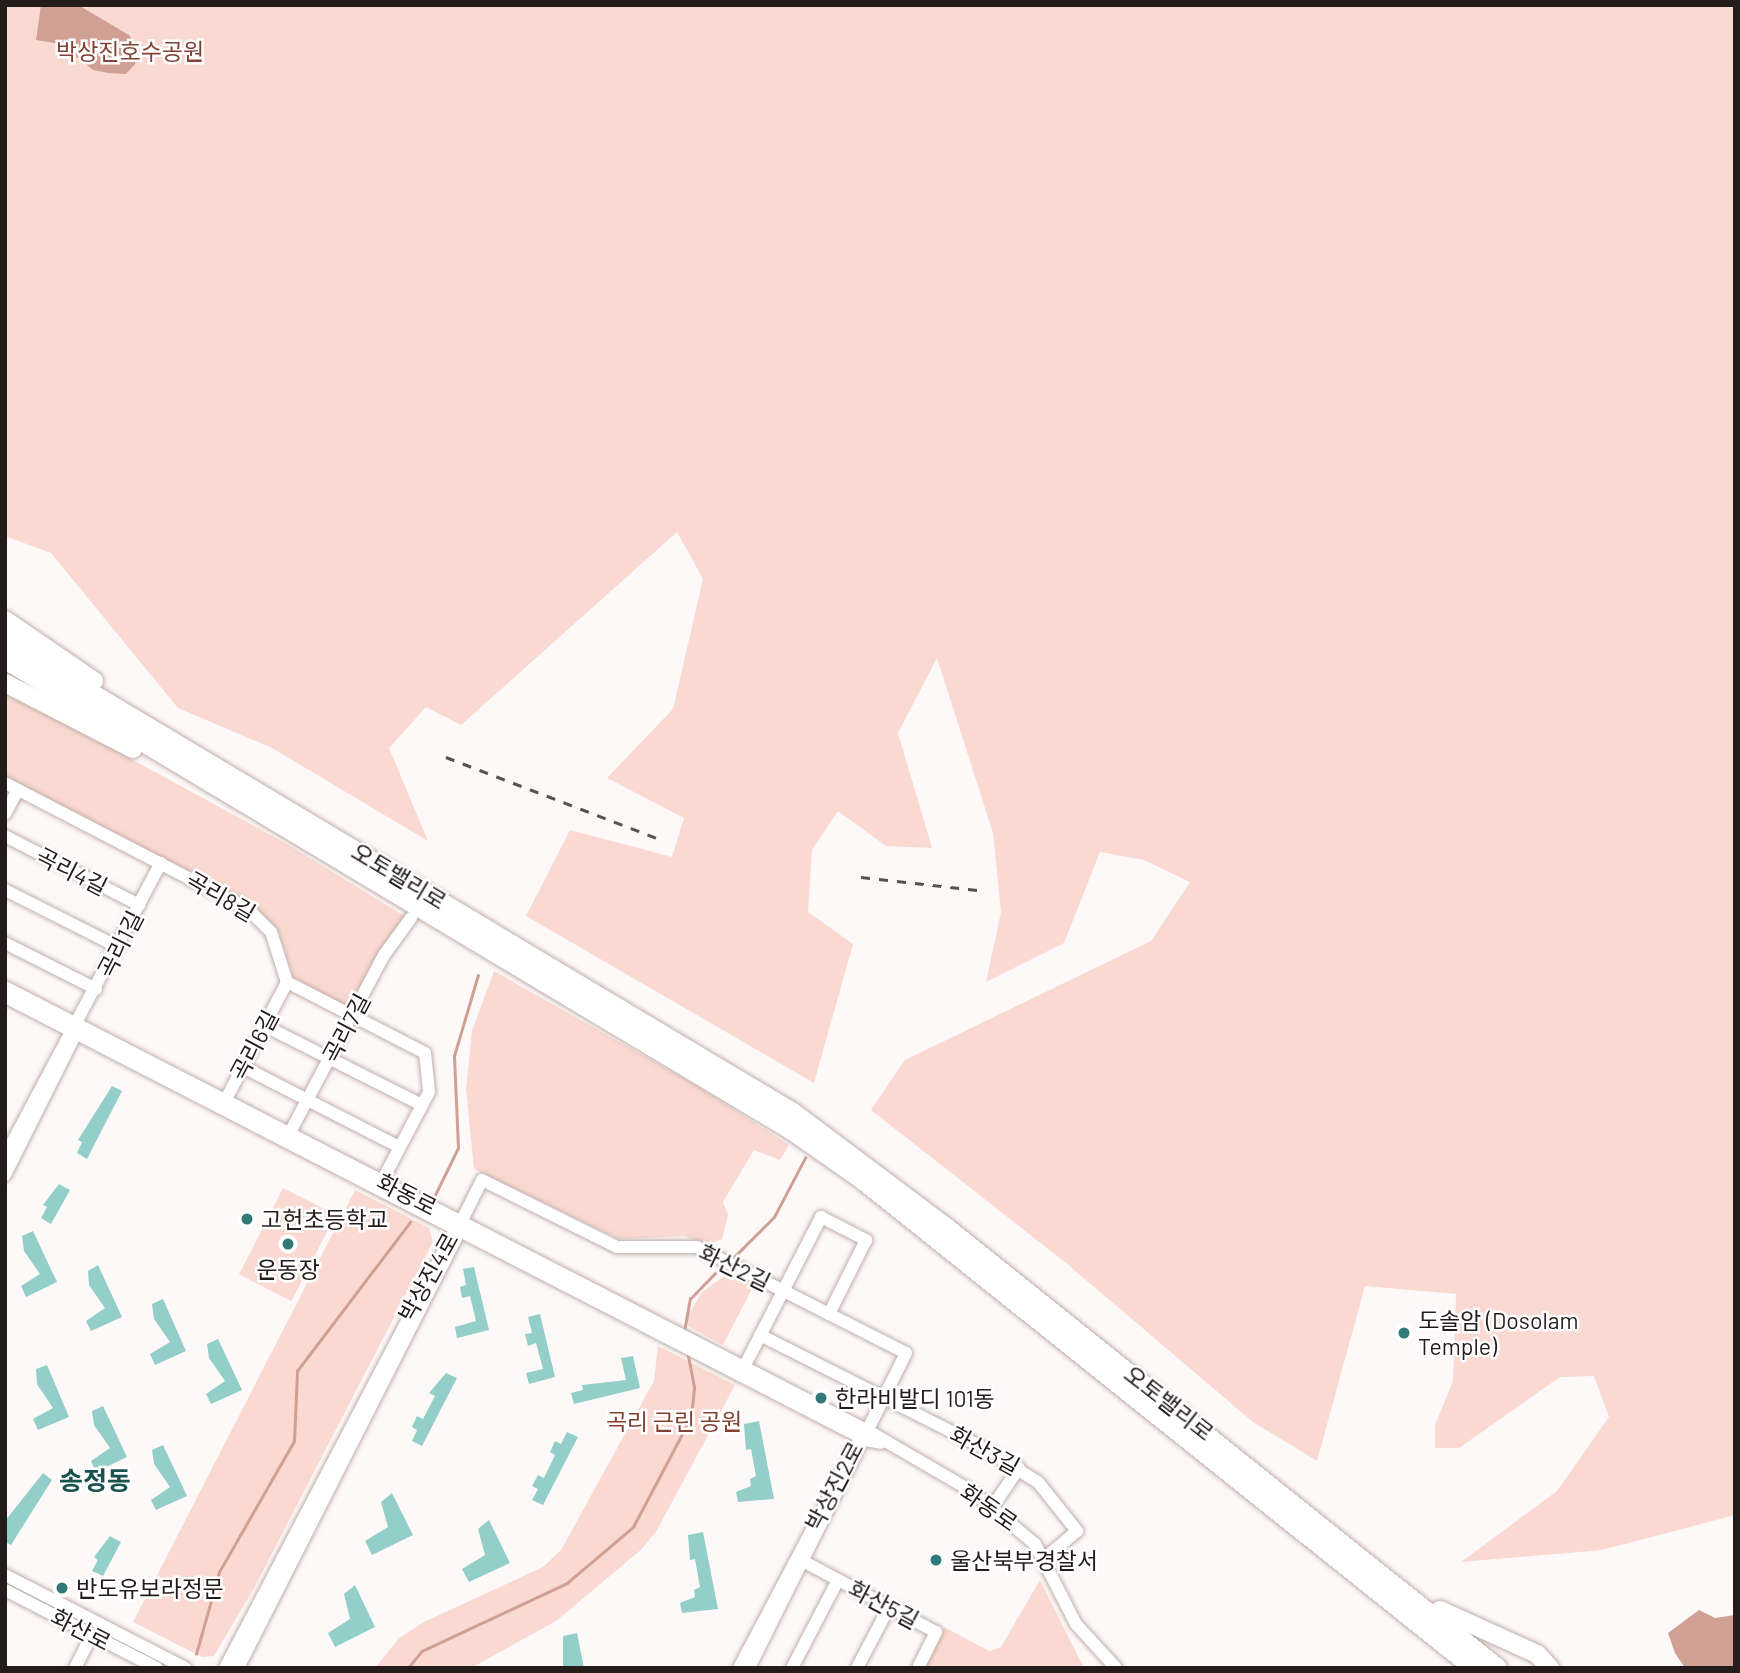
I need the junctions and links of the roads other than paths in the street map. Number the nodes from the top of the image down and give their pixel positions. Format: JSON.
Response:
{"nodes":[{"id":1,"x":5,"y":621,"type":"edge"},
{"id":2,"x":5,"y":641,"type":"edge"},
{"id":3,"x":5,"y":660,"type":"edge"},
{"id":4,"x":5,"y":683,"type":"edge"},
{"id":5,"x":189,"y":753,"type":"junction"},
{"id":6,"x":5,"y":783,"type":"edge"},
{"id":7,"x":18,"y":790,"type":"junction"},
{"id":8,"x":229,"y":796,"type":"junction"},
{"id":9,"x":5,"y":814,"type":"edge"},
{"id":10,"x":5,"y":836,"type":"edge"},
{"id":11,"x":161,"y":863,"type":"junction"},
{"id":12,"x":5,"y":890,"type":"edge"},
{"id":13,"x":139,"y":905,"type":"junction"},
{"id":14,"x":411,"y":918,"type":"dead end"},
{"id":15,"x":473,"y":928,"type":"junction"},
{"id":16,"x":5,"y":943,"type":"edge"},
{"id":17,"x":118,"y":947,"type":"junction"},
{"id":18,"x":287,"y":982,"type":"junction"},
{"id":19,"x":5,"y":987,"type":"edge"},
{"id":20,"x":96,"y":989,"type":"junction"},
{"id":21,"x":5,"y":997,"type":"edge"},
{"id":22,"x":352,"y":1015,"type":"junction"},
{"id":23,"x":265,"y":1026,"type":"junction"},
{"id":24,"x":75,"y":1030,"type":"junction"},
{"id":25,"x":329,"y":1059,"type":"junction"},
{"id":26,"x":243,"y":1067,"type":"junction"},
{"id":27,"x":307,"y":1100,"type":"junction"},
{"id":28,"x":224,"y":1104,"type":"junction"},
{"id":29,"x":422,"y":1105,"type":"junction"},
{"id":30,"x":288,"y":1138,"type":"junction"},
{"id":31,"x":400,"y":1147,"type":"junction"},
{"id":32,"x":5,"y":1156,"type":"edge"},
{"id":33,"x":5,"y":1175,"type":"edge"},
{"id":34,"x":382,"y":1181,"type":"junction"},
{"id":35,"x":459,"y":1227,"type":"junction"},
{"id":36,"x":783,"y":1290,"type":"junction"},
{"id":37,"x":829,"y":1314,"type":"junction"},
{"id":38,"x":760,"y":1335,"type":"junction"},
{"id":39,"x":695,"y":1347,"type":"junction"},
{"id":40,"x":744,"y":1367,"type":"junction"},
{"id":41,"x":883,"y":1397,"type":"junction"},
{"id":42,"x":864,"y":1436,"type":"junction"},
{"id":43,"x":1019,"y":1468,"type":"junction"},
{"id":44,"x":993,"y":1506,"type":"junction"},
{"id":45,"x":1045,"y":1558,"type":"junction"},
{"id":46,"x":800,"y":1560,"type":"junction"},
{"id":47,"x":1356,"y":1561,"type":"junction"},
{"id":48,"x":1385,"y":1574,"type":"junction"},
{"id":49,"x":5,"y":1575,"type":"edge"},
{"id":50,"x":838,"y":1580,"type":"junction"},
{"id":51,"x":5,"y":1590,"type":"edge"},
{"id":52,"x":889,"y":1606,"type":"junction"},
{"id":53,"x":1406,"y":1614,"type":"junction"},
{"id":54,"x":92,"y":1634,"type":"junction"},
{"id":55,"x":797,"y":1666,"type":"edge"},
{"id":56,"x":75,"y":1668,"type":"edge"},
{"id":57,"x":157,"y":1668,"type":"edge"},
{"id":58,"x":185,"y":1668,"type":"edge"},
{"id":59,"x":225,"y":1668,"type":"edge"},
{"id":60,"x":238,"y":1668,"type":"edge"},
{"id":61,"x":739,"y":1668,"type":"edge"},
{"id":62,"x":749,"y":1668,"type":"edge"},
{"id":63,"x":857,"y":1668,"type":"edge"},
{"id":64,"x":918,"y":1668,"type":"edge"},
{"id":65,"x":1116,"y":1668,"type":"edge"},
{"id":66,"x":1455,"y":1668,"type":"edge"},
{"id":67,"x":1473,"y":1668,"type":"edge"},
{"id":68,"x":1498,"y":1668,"type":"edge"},
{"id":69,"x":1549,"y":1668,"type":"edge"}],
"edges":[{"from":1,"to":5,"type":"highway"},
{"from":2,"to":5,"type":"highway","name":"오토밸리로"},
{"from":3,"to":8,"type":"highway","name":"오토밸리로"},
{"from":4,"to":8,"type":"highway"},
{"from":5,"to":15,"type":"highway","name":"오토밸리로"},
{"from":6,"to":7,"type":"street","name":"곡리8길"},
{"from":7,"to":9,"type":"street"},
{"from":7,"to":11,"type":"street","name":"곡리8길"},
{"from":8,"to":15,"type":"highway","name":"오토밸리로"},
{"from":10,"to":13,"type":"street","name":"곡리4길"},
{"from":11,"to":13,"type":"street","name":"곡리1길"},
{"from":11,"to":18,"type":"street","name":"곡리8길"},
{"from":12,"to":17,"type":"street"},
{"from":13,"to":17,"type":"street","name":"곡리1길"},
{"from":14,"to":22,"type":"street","name":"곡리7길"},
{"from":15,"to":47,"type":"highway","name":"오토밸리로"},
{"from":16,"to":20,"type":"street"},
{"from":17,"to":20,"type":"street","name":"곡리1길"},
{"from":18,"to":22,"type":"street"},
{"from":18,"to":23,"type":"street","name":"곡리6길"},
{"from":19,"to":24,"type":"street","name":"화동로"},
{"from":20,"to":24,"type":"street","name":"곡리1길"},
{"from":21,"to":24,"type":"street","name":"화동로"},
{"from":22,"to":25,"type":"street","name":"곡리7길"},
{"from":22,"to":29,"type":"street"},
{"from":23,"to":25,"type":"street"},
{"from":23,"to":26,"type":"street","name":"곡리6길"},
{"from":24,"to":28,"type":"street","name":"화동로"},
{"from":24,"to":32,"type":"street"},
{"from":24,"to":33,"type":"street"},
{"from":25,"to":27,"type":"street","name":"곡리7길"},
{"from":25,"to":29,"type":"street"},
{"from":26,"to":27,"type":"street"},
{"from":26,"to":28,"type":"street","name":"곡리6길"},
{"from":27,"to":30,"type":"street","name":"곡리7길"},
{"from":27,"to":31,"type":"street"},
{"from":28,"to":30,"type":"street","name":"화동로"},
{"from":29,"to":31,"type":"street"},
{"from":30,"to":34,"type":"street","name":"화동로"},
{"from":30,"to":35,"type":"street","name":"화동로"},
{"from":31,"to":34,"type":"street"},
{"from":34,"to":35,"type":"street","name":"화동로"},
{"from":35,"to":36,"type":"street","name":"화산2길"},
{"from":35,"to":39,"type":"street","name":"화동로"},
{"from":35,"to":59,"type":"street","name":"박상진4로"},
{"from":35,"to":60,"type":"street","name":"박상진4로"},
{"from":36,"to":37,"type":"street","name":"화산2길"},
{"from":36,"to":37,"type":"street"},
{"from":36,"to":38,"type":"street"},
{"from":37,"to":41,"type":"street","name":"화산2길"},
{"from":38,"to":40,"type":"street"},
{"from":38,"to":41,"type":"street","name":"화산3길"},
{"from":39,"to":40,"type":"street","name":"화동로"},
{"from":39,"to":42,"type":"street","name":"화동로"},
{"from":40,"to":42,"type":"street","name":"화동로"},
{"from":41,"to":42,"type":"street","name":"화산2길"},
{"from":41,"to":43,"type":"street","name":"화산3길"},
{"from":42,"to":44,"type":"street","name":"화동로"},
{"from":42,"to":46,"type":"street","name":"박상진2로"},
{"from":43,"to":44,"type":"street"},
{"from":43,"to":45,"type":"street","name":"화산3길"},
{"from":44,"to":45,"type":"street","name":"화동로"},
{"from":45,"to":65,"type":"street","name":"화동로"},
{"from":46,"to":50,"type":"street","name":"화산5길"},
{"from":46,"to":61,"type":"street","name":"박상진2로"},
{"from":46,"to":62,"type":"street","name":"박상진2로"},
{"from":47,"to":48,"type":"highway","name":"오토밸리로"},
{"from":47,"to":53,"type":"highway","name":"오토밸리로"},
{"from":48,"to":68,"type":"highway","name":"오토밸리로"},
{"from":48,"to":69,"type":"highway"},
{"from":49,"to":58,"type":"street","name":"화산로"},
{"from":50,"to":52,"type":"street","name":"화산5길"},
{"from":50,"to":55,"type":"street"},
{"from":51,"to":54,"type":"street","name":"화산로"},
{"from":52,"to":63,"type":"street"},
{"from":52,"to":64,"type":"street","name":"화산5길"},
{"from":53,"to":66,"type":"highway"},
{"from":53,"to":67,"type":"highway","name":"오토밸리로"},
{"from":54,"to":56,"type":"street"},
{"from":54,"to":57,"type":"street","name":"화산로"}]}
